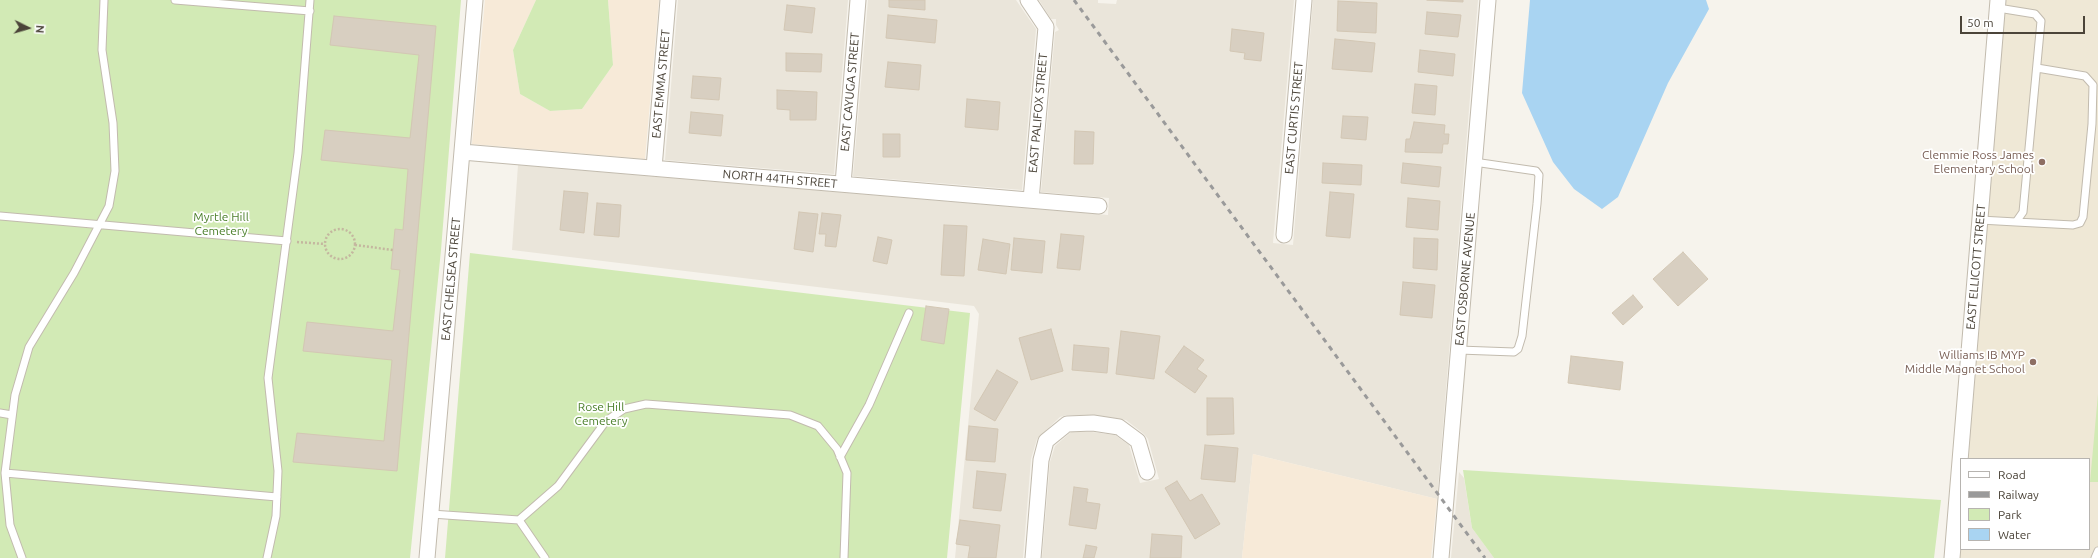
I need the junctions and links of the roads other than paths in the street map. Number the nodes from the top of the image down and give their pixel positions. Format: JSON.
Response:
{"nodes":[{"id":1,"x":104,"y":0,"type":"edge"},
{"id":2,"x":175,"y":0,"type":"edge"},
{"id":3,"x":310,"y":0,"type":"edge"},
{"id":4,"x":475,"y":0,"type":"edge"},
{"id":5,"x":668,"y":0,"type":"edge"},
{"id":6,"x":858,"y":0,"type":"edge"},
{"id":7,"x":1028,"y":0,"type":"edge"},
{"id":8,"x":1304,"y":0,"type":"edge"},
{"id":9,"x":1488,"y":0,"type":"edge"},
{"id":10,"x":1998,"y":4,"type":"edge"},
{"id":11,"x":310,"y":11,"type":"junction"},
{"id":12,"x":2036,"y":68,"type":"junction"},
{"id":13,"x":462,"y":152,"type":"junction"},
{"id":14,"x":1474,"y":162,"type":"junction"},
{"id":15,"x":654,"y":168,"type":"junction"},
{"id":16,"x":842,"y":184,"type":"junction"},
{"id":17,"x":1031,"y":200,"type":"junction"},
{"id":18,"x":1099,"y":206,"type":"dead end"},
{"id":19,"x":0,"y":216,"type":"edge"},
{"id":20,"x":1980,"y":220,"type":"junction"},
{"id":21,"x":2016,"y":222,"type":"junction"},
{"id":22,"x":100,"y":225,"type":"junction"},
{"id":23,"x":1284,"y":235,"type":"dead end"},
{"id":24,"x":287,"y":241,"type":"junction"},
{"id":25,"x":909,"y":313,"type":"dead end"},
{"id":26,"x":1459,"y":350,"type":"junction"},
{"id":27,"x":0,"y":413,"type":"edge"},
{"id":28,"x":12,"y":415,"type":"junction"},
{"id":29,"x":840,"y":457,"type":"junction"},
{"id":30,"x":1960,"y":458,"type":"edge"},
{"id":31,"x":1960,"y":461,"type":"edge"},
{"id":32,"x":1147,"y":472,"type":"dead end"},
{"id":33,"x":5,"y":473,"type":"junction"},
{"id":34,"x":277,"y":498,"type":"junction"},
{"id":35,"x":431,"y":514,"type":"junction"},
{"id":36,"x":519,"y":520,"type":"junction"},
{"id":37,"x":2098,"y":551,"type":"edge"},
{"id":38,"x":22,"y":558,"type":"edge"},
{"id":39,"x":267,"y":558,"type":"edge"},
{"id":40,"x":427,"y":558,"type":"edge"},
{"id":41,"x":545,"y":558,"type":"edge"},
{"id":42,"x":844,"y":558,"type":"edge"},
{"id":43,"x":1033,"y":558,"type":"edge"},
{"id":44,"x":1441,"y":558,"type":"edge"},
{"id":45,"x":1952,"y":558,"type":"edge"},
{"id":46,"x":2095,"y":558,"type":"edge"}],
"edges":[{"from":1,"to":22,"type":"lane"},
{"from":2,"to":11,"type":"lane"},
{"from":3,"to":11,"type":"lane"},
{"from":4,"to":13,"type":"street","name":"EAST CHELSEA STREET"},
{"from":5,"to":15,"type":"street","name":"EAST EMMA STREET"},
{"from":6,"to":16,"type":"street","name":"EAST CAYUGA STREET"},
{"from":7,"to":17,"type":"street","name":"EAST PALIFOX STREET"},
{"from":8,"to":23,"type":"street","name":"EAST CURTIS STREET"},
{"from":9,"to":14,"type":"street","name":"EAST OSBORNE AVENUE"},
{"from":10,"to":12,"type":"lane"},
{"from":10,"to":20,"type":"street","name":"EAST ELLICOTT STREET"},
{"from":11,"to":24,"type":"lane"},
{"from":12,"to":21,"type":"lane"},
{"from":12,"to":21,"type":"lane"},
{"from":13,"to":15,"type":"street","name":"NORTH 44TH STREET"},
{"from":13,"to":35,"type":"street","name":"EAST CHELSEA STREET"},
{"from":14,"to":26,"type":"street","name":"EAST OSBORNE AVENUE"},
{"from":14,"to":26,"type":"lane"},
{"from":15,"to":16,"type":"street","name":"NORTH 44TH STREET"},
{"from":16,"to":17,"type":"street","name":"NORTH 44TH STREET"},
{"from":17,"to":18,"type":"street","name":"NORTH 44TH STREET"},
{"from":19,"to":22,"type":"lane"},
{"from":20,"to":21,"type":"lane"},
{"from":20,"to":30,"type":"street","name":"EAST ELLICOTT STREET"},
{"from":22,"to":24,"type":"lane"},
{"from":22,"to":28,"type":"lane"},
{"from":24,"to":34,"type":"lane"},
{"from":25,"to":29,"type":"lane"},
{"from":26,"to":44,"type":"street","name":"EAST OSBORNE AVENUE"},
{"from":27,"to":28,"type":"lane"},
{"from":28,"to":33,"type":"lane"},
{"from":29,"to":36,"type":"lane"},
{"from":29,"to":42,"type":"lane"},
{"from":31,"to":45,"type":"street","name":"EAST ELLICOTT STREET"},
{"from":32,"to":43,"type":"street"},
{"from":33,"to":34,"type":"lane"},
{"from":33,"to":38,"type":"lane"},
{"from":34,"to":39,"type":"lane"},
{"from":35,"to":36,"type":"lane"},
{"from":35,"to":40,"type":"street","name":"EAST CHELSEA STREET"},
{"from":36,"to":41,"type":"lane"},
{"from":37,"to":46,"type":"lane"}]}
